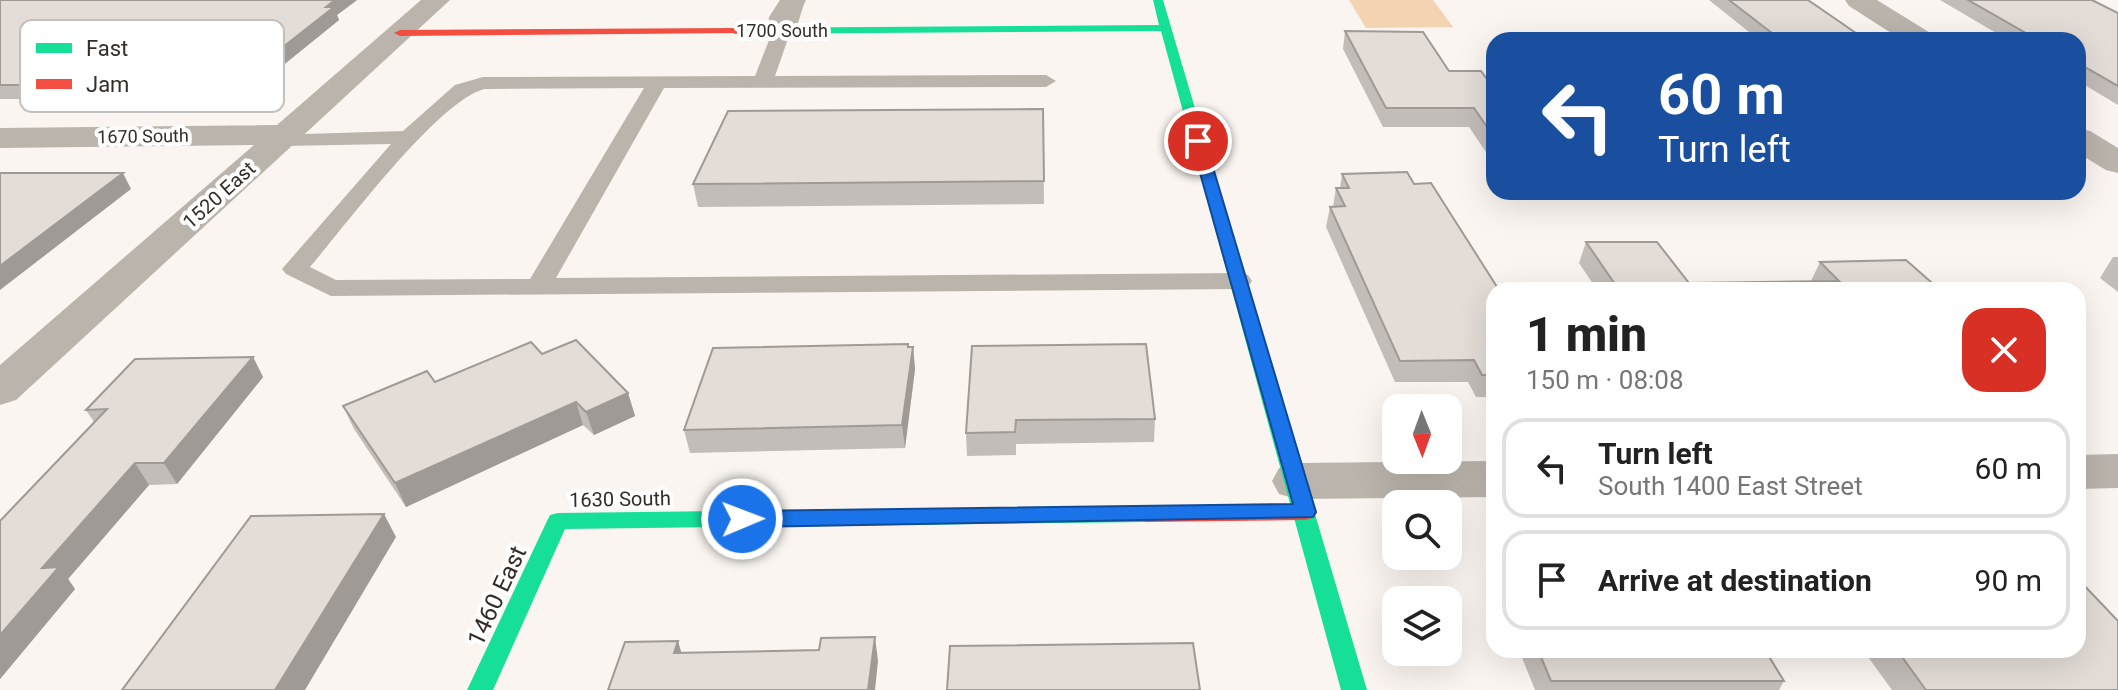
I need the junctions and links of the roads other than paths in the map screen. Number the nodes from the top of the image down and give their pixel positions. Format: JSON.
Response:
{"nodes":[{"id":1,"x":437,"y":0,"type":"edge"},
{"id":2,"x":793,"y":0,"type":"edge"},
{"id":3,"x":1158,"y":0,"type":"edge"},
{"id":4,"x":1858,"y":0,"type":"edge"},
{"id":5,"x":1165,"y":28,"type":"junction"},
{"id":6,"x":782,"y":30,"type":"junction"},
{"id":7,"x":1909,"y":32,"type":"edge"},
{"id":8,"x":400,"y":33,"type":"junction"},
{"id":9,"x":1046,"y":81,"type":"dead end"},
{"id":10,"x":763,"y":82,"type":"junction"},
{"id":11,"x":657,"y":83,"type":"junction"},
{"id":12,"x":284,"y":137,"type":"junction"},
{"id":13,"x":409,"y":137,"type":"junction"},
{"id":14,"x":0,"y":138,"type":"edge"},
{"id":15,"x":2086,"y":143,"type":"edge"},
{"id":16,"x":2118,"y":163,"type":"edge"},
{"id":17,"x":1239,"y":281,"type":"junction"},
{"id":18,"x":540,"y":284,"type":"junction"},
{"id":19,"x":0,"y":390,"type":"edge"},
{"id":20,"x":2118,"y":471,"type":"edge"},
{"id":21,"x":2086,"y":472,"type":"edge"},
{"id":22,"x":1486,"y":480,"type":"edge"},
{"id":23,"x":1302,"y":496,"type":"junction"},
{"id":24,"x":558,"y":521,"type":"joint"},
{"id":25,"x":480,"y":690,"type":"edge"},
{"id":26,"x":1354,"y":690,"type":"edge"}],
"edges":[{"from":1,"to":8,"type":"street","name":"1520 East"},
{"from":2,"to":6,"type":"street"},
{"from":3,"to":5,"type":"street"},
{"from":4,"to":7,"type":"street"},
{"from":5,"to":6,"type":"street","name":"1700 South"},
{"from":5,"to":17,"type":"street"},
{"from":6,"to":8,"type":"street","name":"1700 South"},
{"from":6,"to":10,"type":"lane"},
{"from":8,"to":12,"type":"street","name":"1520 East"},
{"from":9,"to":10,"type":"lane"},
{"from":10,"to":11,"type":"lane"},
{"from":11,"to":13,"type":"lane"},
{"from":11,"to":18,"type":"lane"},
{"from":12,"to":13,"type":"lane"},
{"from":12,"to":14,"type":"street","name":"1670 South"},
{"from":12,"to":19,"type":"street","name":"1520 East"},
{"from":13,"to":18,"type":"lane"},
{"from":15,"to":16,"type":"street"},
{"from":17,"to":18,"type":"lane"},
{"from":17,"to":23,"type":"street"},
{"from":20,"to":21,"type":"street"},
{"from":22,"to":23,"type":"street"},
{"from":23,"to":24,"type":"street","name":"1630 South"},
{"from":23,"to":26,"type":"street"},
{"from":24,"to":25,"type":"street","name":"1460 East"}]}
